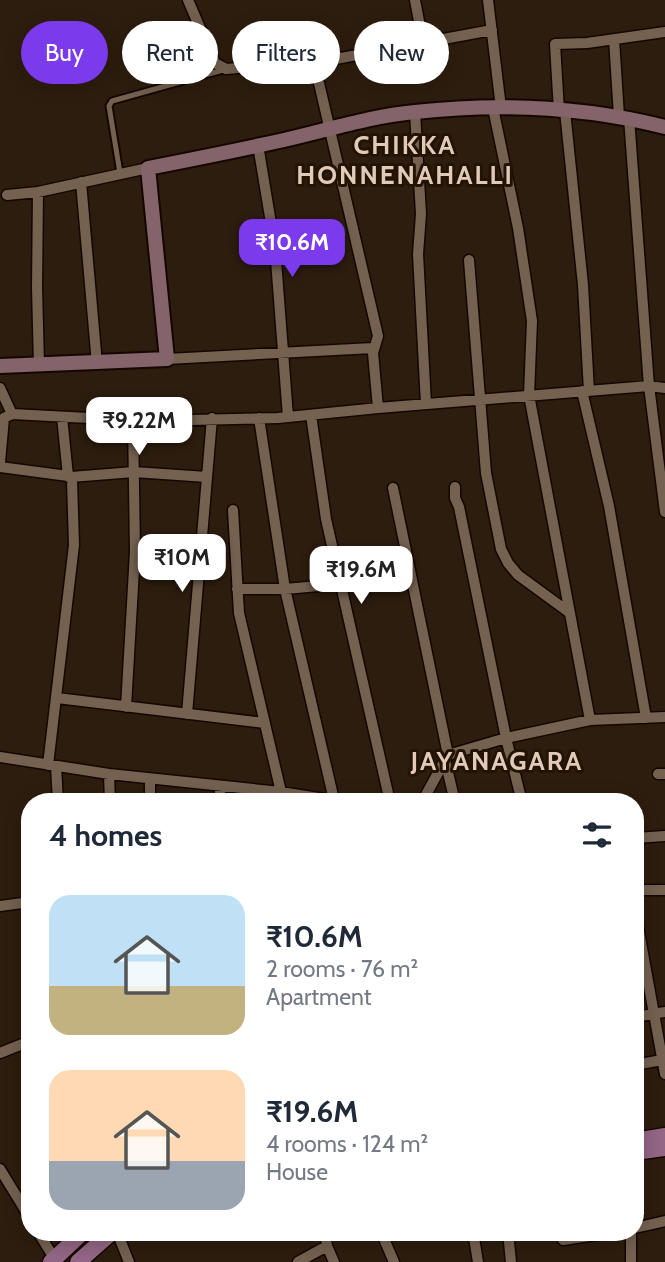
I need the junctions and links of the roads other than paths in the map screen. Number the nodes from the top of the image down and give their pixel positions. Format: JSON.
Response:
{"nodes":[{"id":1,"x":188,"y":0,"type":"edge"},
{"id":2,"x":415,"y":0,"type":"edge"},
{"id":3,"x":500,"y":0,"type":"edge"},
{"id":4,"x":488,"y":1,"type":"edge"},
{"id":5,"x":419,"y":21,"type":"edge"},
{"id":6,"x":492,"y":30,"type":"junction"},
{"id":7,"x":665,"y":32,"type":"edge"},
{"id":8,"x":449,"y":37,"type":"edge"},
{"id":9,"x":614,"y":39,"type":"junction"},
{"id":10,"x":226,"y":69,"type":"junction"},
{"id":11,"x":232,"y":69,"type":"edge"},
{"id":12,"x":319,"y":84,"type":"edge"},
{"id":13,"x":497,"y":108,"type":"junction"},
{"id":14,"x":562,"y":111,"type":"junction"},
{"id":15,"x":415,"y":112,"type":"junction"},
{"id":16,"x":624,"y":117,"type":"junction"},
{"id":17,"x":665,"y":127,"type":"edge"},
{"id":18,"x":330,"y":128,"type":"junction"},
{"id":19,"x":258,"y":145,"type":"junction"},
{"id":20,"x":148,"y":168,"type":"junction"},
{"id":21,"x":120,"y":174,"type":"junction"},
{"id":22,"x":81,"y":182,"type":"junction"},
{"id":23,"x":38,"y":192,"type":"junction"},
{"id":24,"x":6,"y":195,"type":"dead end"},
{"id":25,"x":468,"y":260,"type":"dead end"},
{"id":26,"x":373,"y":348,"type":"junction"},
{"id":27,"x":283,"y":355,"type":"junction"},
{"id":28,"x":167,"y":359,"type":"junction"},
{"id":29,"x":97,"y":364,"type":"junction"},
{"id":30,"x":0,"y":366,"type":"edge"},
{"id":31,"x":39,"y":366,"type":"junction"},
{"id":32,"x":649,"y":386,"type":"junction"},
{"id":33,"x":0,"y":388,"type":"edge"},
{"id":34,"x":665,"y":388,"type":"edge"},
{"id":35,"x":586,"y":391,"type":"junction"},
{"id":36,"x":529,"y":395,"type":"junction"},
{"id":37,"x":481,"y":400,"type":"junction"},
{"id":38,"x":426,"y":404,"type":"junction"},
{"id":39,"x":378,"y":408,"type":"junction"},
{"id":40,"x":12,"y":414,"type":"junction"},
{"id":41,"x":311,"y":415,"type":"junction"},
{"id":42,"x":62,"y":417,"type":"junction"},
{"id":43,"x":288,"y":417,"type":"junction"},
{"id":44,"x":212,"y":418,"type":"junction"},
{"id":45,"x":259,"y":418,"type":"junction"},
{"id":46,"x":133,"y":420,"type":"junction"},
{"id":47,"x":0,"y":462,"type":"edge"},
{"id":48,"x":0,"y":467,"type":"edge"},
{"id":49,"x":134,"y":472,"type":"junction"},
{"id":50,"x":69,"y":476,"type":"junction"},
{"id":51,"x":207,"y":477,"type":"junction"},
{"id":52,"x":455,"y":487,"type":"dead end"},
{"id":53,"x":393,"y":488,"type":"dead end"},
{"id":54,"x":233,"y":510,"type":"dead end"},
{"id":55,"x":665,"y":512,"type":"edge"},
{"id":56,"x":341,"y":584,"type":"junction"},
{"id":57,"x":237,"y":589,"type":"junction"},
{"id":58,"x":285,"y":589,"type":"junction"},
{"id":59,"x":570,"y":613,"type":"junction"},
{"id":60,"x":57,"y":698,"type":"junction"},
{"id":61,"x":127,"y":707,"type":"junction"},
{"id":62,"x":187,"y":714,"type":"junction"},
{"id":63,"x":646,"y":718,"type":"junction"},
{"id":64,"x":665,"y":718,"type":"edge"},
{"id":65,"x":590,"y":720,"type":"junction"},
{"id":66,"x":265,"y":723,"type":"junction"},
{"id":67,"x":506,"y":738,"type":"junction"},
{"id":68,"x":0,"y":757,"type":"edge"},
{"id":69,"x":446,"y":758,"type":"junction"},
{"id":70,"x":52,"y":766,"type":"junction"},
{"id":71,"x":109,"y":774,"type":"junction"},
{"id":72,"x":150,"y":779,"type":"junction"},
{"id":73,"x":220,"y":786,"type":"junction"},
{"id":74,"x":281,"y":792,"type":"junction"},
{"id":75,"x":56,"y":793,"type":"edge"},
{"id":76,"x":110,"y":793,"type":"edge"},
{"id":77,"x":150,"y":793,"type":"edge"},
{"id":78,"x":220,"y":793,"type":"edge"},
{"id":79,"x":285,"y":793,"type":"edge"},
{"id":80,"x":337,"y":793,"type":"edge"},
{"id":81,"x":388,"y":793,"type":"edge"},
{"id":82,"x":427,"y":793,"type":"edge"},
{"id":83,"x":453,"y":793,"type":"edge"},
{"id":84,"x":520,"y":793,"type":"edge"},
{"id":85,"x":665,"y":836,"type":"edge"},
{"id":86,"x":644,"y":837,"type":"edge"},
{"id":87,"x":644,"y":890,"type":"edge"},
{"id":88,"x":665,"y":890,"type":"edge"},
{"id":89,"x":21,"y":903,"type":"edge"},
{"id":90,"x":0,"y":906,"type":"edge"},
{"id":91,"x":644,"y":949,"type":"edge"},
{"id":92,"x":659,"y":1013,"type":"edge"},
{"id":93,"x":21,"y":1045,"type":"edge"},
{"id":94,"x":0,"y":1053,"type":"edge"},
{"id":95,"x":662,"y":1060,"type":"junction"},
{"id":96,"x":644,"y":1063,"type":"edge"},
{"id":97,"x":665,"y":1074,"type":"edge"},
{"id":98,"x":665,"y":1136,"type":"edge"},
{"id":99,"x":644,"y":1140,"type":"edge"},
{"id":100,"x":665,"y":1148,"type":"edge"},
{"id":101,"x":644,"y":1151,"type":"edge"},
{"id":102,"x":0,"y":1169,"type":"edge"},
{"id":103,"x":21,"y":1203,"type":"edge"},
{"id":104,"x":665,"y":1222,"type":"edge"},
{"id":105,"x":644,"y":1226,"type":"edge"},
{"id":106,"x":42,"y":1241,"type":"edge"},
{"id":107,"x":73,"y":1241,"type":"edge"},
{"id":108,"x":104,"y":1241,"type":"edge"},
{"id":109,"x":119,"y":1241,"type":"edge"},
{"id":110,"x":326,"y":1241,"type":"edge"},
{"id":111,"x":386,"y":1241,"type":"edge"},
{"id":112,"x":474,"y":1241,"type":"edge"},
{"id":113,"x":509,"y":1241,"type":"edge"},
{"id":114,"x":632,"y":1241,"type":"edge"},
{"id":115,"x":327,"y":1245,"type":"junction"},
{"id":116,"x":52,"y":1260,"type":"edge"},
{"id":117,"x":78,"y":1262,"type":"edge"},
{"id":118,"x":129,"y":1262,"type":"edge"},
{"id":119,"x":298,"y":1262,"type":"edge"},
{"id":120,"x":334,"y":1262,"type":"edge"},
{"id":121,"x":394,"y":1262,"type":"edge"},
{"id":122,"x":478,"y":1262,"type":"edge"},
{"id":123,"x":511,"y":1262,"type":"edge"},
{"id":124,"x":631,"y":1262,"type":"edge"}],
"edges":[{"from":1,"to":10,"type":"street"},
{"from":2,"to":5,"type":"street"},
{"from":3,"to":4,"type":"street"},
{"from":4,"to":6,"type":"street"},
{"from":6,"to":8,"type":"street"},
{"from":6,"to":13,"type":"street"},
{"from":7,"to":9,"type":"street"},
{"from":9,"to":14,"type":"street"},
{"from":9,"to":16,"type":"street"},
{"from":10,"to":11,"type":"street"},
{"from":10,"to":21,"type":"lane"},
{"from":12,"to":18,"type":"street"},
{"from":13,"to":14,"type":"street"},
{"from":13,"to":15,"type":"street"},
{"from":13,"to":36,"type":"street"},
{"from":14,"to":16,"type":"street"},
{"from":14,"to":35,"type":"street"},
{"from":15,"to":18,"type":"street"},
{"from":15,"to":38,"type":"street"},
{"from":16,"to":17,"type":"street"},
{"from":16,"to":32,"type":"street"},
{"from":18,"to":19,"type":"street"},
{"from":18,"to":26,"type":"street"},
{"from":19,"to":20,"type":"street"},
{"from":19,"to":27,"type":"street"},
{"from":20,"to":21,"type":"street"},
{"from":20,"to":28,"type":"street"},
{"from":21,"to":22,"type":"street"},
{"from":22,"to":23,"type":"street"},
{"from":22,"to":29,"type":"street"},
{"from":23,"to":24,"type":"street"},
{"from":23,"to":31,"type":"street"},
{"from":25,"to":37,"type":"street"},
{"from":26,"to":27,"type":"street"},
{"from":26,"to":39,"type":"street"},
{"from":27,"to":28,"type":"street"},
{"from":27,"to":43,"type":"street"},
{"from":28,"to":29,"type":"street"},
{"from":29,"to":31,"type":"street"},
{"from":30,"to":31,"type":"street"},
{"from":32,"to":34,"type":"street"},
{"from":32,"to":35,"type":"street"},
{"from":32,"to":55,"type":"street"},
{"from":33,"to":40,"type":"street"},
{"from":35,"to":36,"type":"street"},
{"from":35,"to":63,"type":"street"},
{"from":36,"to":37,"type":"street"},
{"from":36,"to":59,"type":"street"},
{"from":37,"to":38,"type":"street"},
{"from":37,"to":59,"type":"street"},
{"from":38,"to":39,"type":"street"},
{"from":39,"to":41,"type":"street"},
{"from":40,"to":42,"type":"street"},
{"from":40,"to":47,"type":"street"},
{"from":41,"to":43,"type":"street"},
{"from":41,"to":56,"type":"street"},
{"from":42,"to":46,"type":"street"},
{"from":42,"to":50,"type":"street"},
{"from":43,"to":45,"type":"street"},
{"from":44,"to":45,"type":"street"},
{"from":44,"to":46,"type":"street"},
{"from":44,"to":51,"type":"street"},
{"from":45,"to":58,"type":"street"},
{"from":46,"to":49,"type":"street"},
{"from":48,"to":50,"type":"street"},
{"from":49,"to":50,"type":"street"},
{"from":49,"to":51,"type":"street"},
{"from":49,"to":61,"type":"street"},
{"from":50,"to":60,"type":"street"},
{"from":51,"to":62,"type":"street"},
{"from":52,"to":67,"type":"street"},
{"from":53,"to":69,"type":"street"},
{"from":54,"to":57,"type":"street"},
{"from":56,"to":58,"type":"street"},
{"from":56,"to":81,"type":"street"},
{"from":57,"to":58,"type":"street"},
{"from":57,"to":66,"type":"street"},
{"from":58,"to":80,"type":"street"},
{"from":59,"to":65,"type":"street"},
{"from":60,"to":61,"type":"street"},
{"from":60,"to":70,"type":"street"},
{"from":61,"to":62,"type":"street"},
{"from":62,"to":66,"type":"street"},
{"from":63,"to":64,"type":"street"},
{"from":63,"to":65,"type":"street"},
{"from":65,"to":67,"type":"street"},
{"from":66,"to":74,"type":"street"},
{"from":67,"to":69,"type":"street"},
{"from":67,"to":84,"type":"street"},
{"from":68,"to":70,"type":"street"},
{"from":69,"to":82,"type":"street"},
{"from":69,"to":83,"type":"street"},
{"from":70,"to":71,"type":"street"},
{"from":70,"to":75,"type":"street"},
{"from":71,"to":72,"type":"street"},
{"from":71,"to":76,"type":"street"},
{"from":72,"to":73,"type":"street"},
{"from":72,"to":77,"type":"street"},
{"from":73,"to":74,"type":"street"},
{"from":73,"to":78,"type":"street"},
{"from":74,"to":79,"type":"street"},
{"from":85,"to":86,"type":"street"},
{"from":87,"to":88,"type":"street"},
{"from":89,"to":90,"type":"street"},
{"from":91,"to":92,"type":"street"},
{"from":92,"to":95,"type":"street"},
{"from":93,"to":94,"type":"street"},
{"from":95,"to":96,"type":"street"},
{"from":95,"to":97,"type":"street"},
{"from":98,"to":99,"type":"main road"},
{"from":100,"to":101,"type":"main road"},
{"from":102,"to":103,"type":"street"},
{"from":104,"to":105,"type":"street"},
{"from":106,"to":116,"type":"street"},
{"from":107,"to":116,"type":"main road"},
{"from":108,"to":117,"type":"main road"},
{"from":109,"to":118,"type":"street"},
{"from":110,"to":115,"type":"street"},
{"from":111,"to":121,"type":"street"},
{"from":112,"to":122,"type":"street"},
{"from":113,"to":123,"type":"street"},
{"from":114,"to":124,"type":"street"},
{"from":115,"to":119,"type":"street"},
{"from":115,"to":120,"type":"street"}]}
